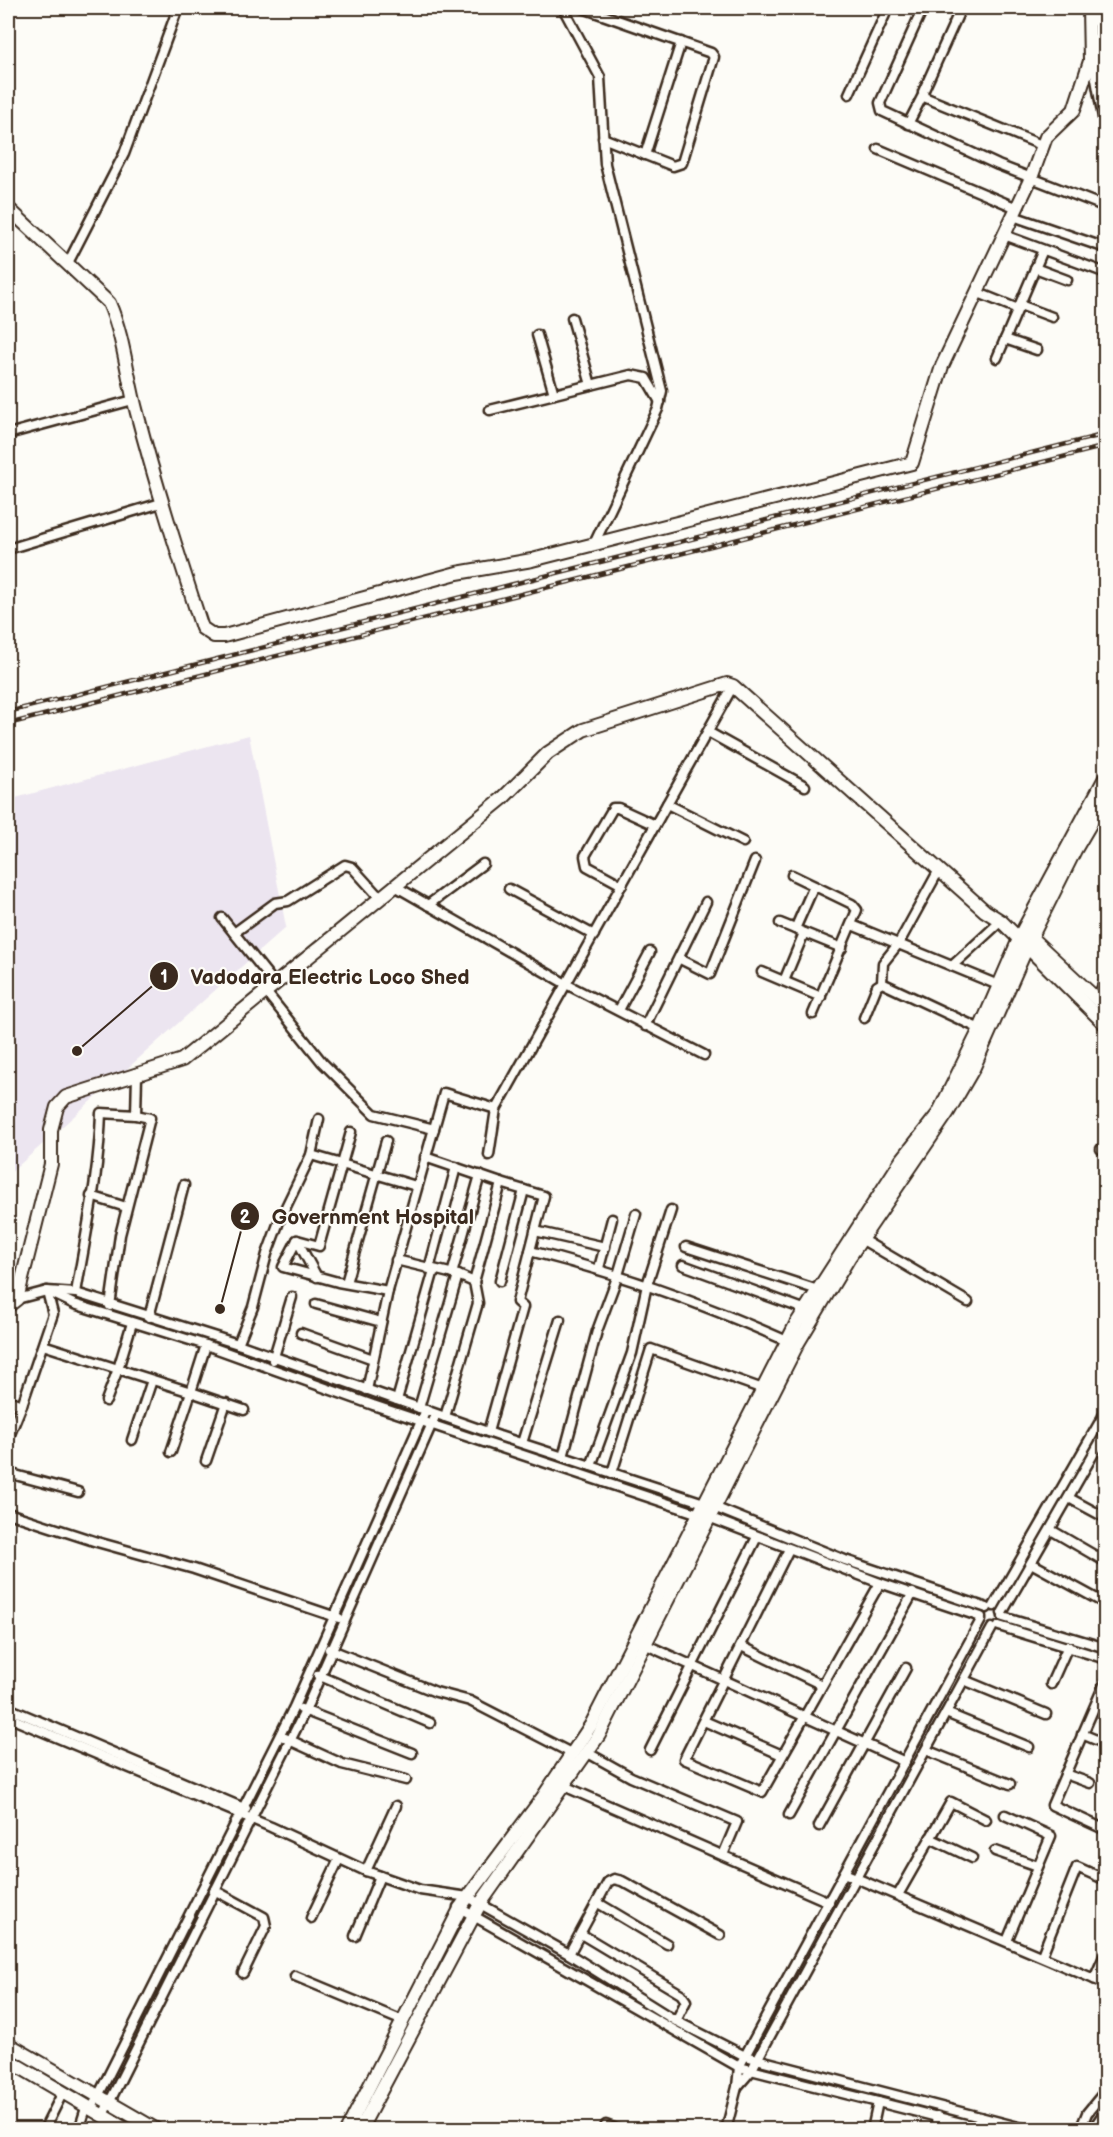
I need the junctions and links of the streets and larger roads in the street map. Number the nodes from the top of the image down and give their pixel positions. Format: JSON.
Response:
{"nodes":[{"id":1,"x":178,"y":8,"type":"edge"},
{"id":2,"x":563,"y":8,"type":"edge"},
{"id":3,"x":583,"y":8,"type":"edge"},
{"id":4,"x":888,"y":8,"type":"edge"},
{"id":5,"x":923,"y":8,"type":"edge"},
{"id":6,"x":961,"y":8,"type":"edge"},
{"id":7,"x":1090,"y":8,"type":"edge"},
{"id":8,"x":1103,"y":8,"type":"edge"},
{"id":9,"x":1105,"y":17,"type":"edge"},
{"id":10,"x":1092,"y":36,"type":"junction"},
{"id":11,"x":681,"y":42,"type":"junction"},
{"id":12,"x":849,"y":94,"type":"dead end"},
{"id":13,"x":923,"y":95,"type":"junction"},
{"id":14,"x":1106,"y":96,"type":"edge"},
{"id":15,"x":908,"y":124,"type":"junction"},
{"id":16,"x":1106,"y":134,"type":"edge"},
{"id":17,"x":603,"y":138,"type":"junction"},
{"id":18,"x":1044,"y":146,"type":"junction"},
{"id":19,"x":878,"y":149,"type":"dead end"},
{"id":20,"x":645,"y":155,"type":"junction"},
{"id":21,"x":1030,"y":178,"type":"junction"},
{"id":22,"x":1106,"y":207,"type":"edge"},
{"id":23,"x":8,"y":208,"type":"edge"},
{"id":24,"x":1015,"y":212,"type":"junction"},
{"id":25,"x":1004,"y":235,"type":"junction"},
{"id":26,"x":1106,"y":248,"type":"edge"},
{"id":27,"x":1043,"y":250,"type":"junction"},
{"id":28,"x":68,"y":263,"type":"junction"},
{"id":29,"x":1035,"y":268,"type":"junction"},
{"id":30,"x":1106,"y":273,"type":"edge"},
{"id":31,"x":1067,"y":280,"type":"dead end"},
{"id":32,"x":976,"y":292,"type":"junction"},
{"id":33,"x":1019,"y":307,"type":"junction"},
{"id":34,"x":572,"y":318,"type":"dead end"},
{"id":35,"x":1052,"y":318,"type":"dead end"},
{"id":36,"x":537,"y":335,"type":"dead end"},
{"id":37,"x":1005,"y":339,"type":"junction"},
{"id":38,"x":1037,"y":350,"type":"dead end"},
{"id":39,"x":997,"y":358,"type":"dead end"},
{"id":40,"x":591,"y":385,"type":"junction"},
{"id":41,"x":554,"y":394,"type":"junction"},
{"id":42,"x":133,"y":400,"type":"junction"},
{"id":43,"x":660,"y":403,"type":"junction"},
{"id":44,"x":490,"y":410,"type":"dead end"},
{"id":45,"x":8,"y":434,"type":"edge"},
{"id":46,"x":161,"y":503,"type":"junction"},
{"id":47,"x":594,"y":544,"type":"junction"},
{"id":48,"x":8,"y":549,"type":"edge"},
{"id":49,"x":733,"y":686,"type":"junction"},
{"id":50,"x":708,"y":732,"type":"junction"},
{"id":51,"x":1106,"y":776,"type":"edge"},
{"id":52,"x":805,"y":786,"type":"dead end"},
{"id":53,"x":1106,"y":797,"type":"edge"},
{"id":54,"x":667,"y":804,"type":"junction"},
{"id":55,"x":655,"y":825,"type":"junction"},
{"id":56,"x":743,"y":842,"type":"dead end"},
{"id":57,"x":755,"y":861,"type":"dead end"},
{"id":58,"x":483,"y":864,"type":"dead end"},
{"id":59,"x":939,"y":870,"type":"junction"},
{"id":60,"x":792,"y":875,"type":"dead end"},
{"id":61,"x":622,"y":885,"type":"junction"},
{"id":62,"x":395,"y":886,"type":"junction"},
{"id":63,"x":814,"y":886,"type":"junction"},
{"id":64,"x":509,"y":889,"type":"dead end"},
{"id":65,"x":380,"y":898,"type":"junction"},
{"id":66,"x":706,"y":902,"type":"dead end"},
{"id":67,"x":428,"y":905,"type":"junction"},
{"id":68,"x":222,"y":918,"type":"dead end"},
{"id":69,"x":780,"y":923,"type":"dead end"},
{"id":70,"x":1003,"y":923,"type":"junction"},
{"id":71,"x":852,"y":925,"type":"junction"},
{"id":72,"x":795,"y":929,"type":"junction"},
{"id":73,"x":234,"y":933,"type":"junction"},
{"id":74,"x":804,"y":933,"type":"junction"},
{"id":75,"x":594,"y":935,"type":"junction"},
{"id":76,"x":1025,"y":939,"type":"junction"},
{"id":77,"x":899,"y":943,"type":"junction"},
{"id":78,"x":842,"y":948,"type":"junction"},
{"id":79,"x":650,"y":952,"type":"dead end"},
{"id":80,"x":680,"y":959,"type":"junction"},
{"id":81,"x":952,"y":966,"type":"junction"},
{"id":82,"x":762,"y":972,"type":"dead end"},
{"id":83,"x":1106,"y":977,"type":"edge"},
{"id":84,"x":784,"y":981,"type":"junction"},
{"id":85,"x":882,"y":983,"type":"junction"},
{"id":86,"x":566,"y":984,"type":"junction"},
{"id":87,"x":270,"y":988,"type":"junction"},
{"id":88,"x":1004,"y":988,"type":"junction"},
{"id":89,"x":821,"y":997,"type":"junction"},
{"id":90,"x":1101,"y":1004,"type":"edge"},
{"id":91,"x":619,"y":1010,"type":"junction"},
{"id":92,"x":813,"y":1014,"type":"dead end"},
{"id":93,"x":864,"y":1018,"type":"dead end"},
{"id":94,"x":1106,"y":1025,"type":"edge"},
{"id":95,"x":645,"y":1026,"type":"junction"},
{"id":96,"x":980,"y":1029,"type":"junction"},
{"id":97,"x":704,"y":1055,"type":"dead end"},
{"id":98,"x":137,"y":1075,"type":"junction"},
{"id":99,"x":496,"y":1108,"type":"junction"},
{"id":100,"x":136,"y":1115,"type":"junction"},
{"id":101,"x":319,"y":1119,"type":"dead end"},
{"id":102,"x":434,"y":1129,"type":"junction"},
{"id":103,"x":351,"y":1132,"type":"dead end"},
{"id":104,"x":386,"y":1141,"type":"dead end"},
{"id":105,"x":311,"y":1155,"type":"junction"},
{"id":106,"x":489,"y":1155,"type":"dead end"},
{"id":107,"x":426,"y":1157,"type":"junction"},
{"id":108,"x":343,"y":1164,"type":"junction"},
{"id":109,"x":456,"y":1167,"type":"junction"},
{"id":110,"x":378,"y":1175,"type":"junction"},
{"id":111,"x":480,"y":1175,"type":"junction"},
{"id":112,"x":501,"y":1183,"type":"junction"},
{"id":113,"x":184,"y":1185,"type":"dead end"},
{"id":114,"x":416,"y":1186,"type":"junction"},
{"id":115,"x":524,"y":1190,"type":"junction"},
{"id":116,"x":91,"y":1196,"type":"junction"},
{"id":117,"x":126,"y":1207,"type":"junction"},
{"id":118,"x":671,"y":1210,"type":"dead end"},
{"id":119,"x":636,"y":1214,"type":"dead end"},
{"id":120,"x":612,"y":1220,"type":"dead end"},
{"id":121,"x":535,"y":1231,"type":"junction"},
{"id":122,"x":861,"y":1239,"type":"junction"},
{"id":123,"x":297,"y":1240,"type":"junction"},
{"id":124,"x":605,"y":1247,"type":"junction"},
{"id":125,"x":686,"y":1247,"type":"dead end"},
{"id":126,"x":530,"y":1251,"type":"junction"},
{"id":127,"x":396,"y":1260,"type":"junction"},
{"id":128,"x":683,"y":1265,"type":"dead end"},
{"id":129,"x":599,"y":1268,"type":"junction"},
{"id":130,"x":432,"y":1270,"type":"junction"},
{"id":131,"x":455,"y":1275,"type":"junction"},
{"id":132,"x":618,"y":1275,"type":"junction"},
{"id":133,"x":317,"y":1276,"type":"junction"},
{"id":134,"x":500,"y":1281,"type":"dead end"},
{"id":135,"x":474,"y":1282,"type":"junction"},
{"id":136,"x":346,"y":1283,"type":"junction"},
{"id":137,"x":647,"y":1285,"type":"junction"},
{"id":138,"x":818,"y":1290,"type":"junction"},
{"id":139,"x":47,"y":1291,"type":"junction"},
{"id":140,"x":388,"y":1291,"type":"junction"},
{"id":141,"x":76,"y":1293,"type":"junction"},
{"id":142,"x":292,"y":1297,"type":"dead end"},
{"id":143,"x":968,"y":1302,"type":"dead end"},
{"id":144,"x":12,"y":1303,"type":"edge"},
{"id":145,"x":316,"y":1304,"type":"dead end"},
{"id":146,"x":110,"y":1306,"type":"junction"},
{"id":147,"x":810,"y":1312,"type":"junction"},
{"id":148,"x":149,"y":1317,"type":"junction"},
{"id":149,"x":560,"y":1320,"type":"dead end"},
{"id":150,"x":381,"y":1322,"type":"junction"},
{"id":151,"x":132,"y":1323,"type":"junction"},
{"id":152,"x":301,"y":1333,"type":"dead end"},
{"id":153,"x":787,"y":1341,"type":"junction"},
{"id":154,"x":238,"y":1344,"type":"junction"},
{"id":155,"x":43,"y":1345,"type":"junction"},
{"id":156,"x":206,"y":1345,"type":"junction"},
{"id":157,"x":274,"y":1357,"type":"junction"},
{"id":158,"x":373,"y":1359,"type":"junction"},
{"id":159,"x":117,"y":1369,"type":"junction"},
{"id":160,"x":270,"y":1369,"type":"junction"},
{"id":161,"x":152,"y":1380,"type":"junction"},
{"id":162,"x":763,"y":1389,"type":"junction"},
{"id":163,"x":367,"y":1390,"type":"junction"},
{"id":164,"x":191,"y":1392,"type":"junction"},
{"id":165,"x":8,"y":1400,"type":"edge"},
{"id":166,"x":397,"y":1400,"type":"junction"},
{"id":167,"x":106,"y":1401,"type":"dead end"},
{"id":168,"x":226,"y":1403,"type":"junction"},
{"id":169,"x":22,"y":1404,"type":"junction"},
{"id":170,"x":423,"y":1409,"type":"junction"},
{"id":171,"x":244,"y":1410,"type":"dead end"},
{"id":172,"x":1106,"y":1411,"type":"edge"},
{"id":173,"x":441,"y":1416,"type":"junction"},
{"id":174,"x":420,"y":1421,"type":"junction"},
{"id":175,"x":432,"y":1425,"type":"junction"},
{"id":176,"x":10,"y":1427,"type":"edge"},
{"id":177,"x":488,"y":1432,"type":"junction"},
{"id":178,"x":1106,"y":1432,"type":"edge"},
{"id":179,"x":8,"y":1439,"type":"edge"},
{"id":180,"x":132,"y":1440,"type":"dead end"},
{"id":181,"x":522,"y":1443,"type":"junction"},
{"id":182,"x":171,"y":1452,"type":"dead end"},
{"id":183,"x":563,"y":1457,"type":"junction"},
{"id":184,"x":206,"y":1461,"type":"dead end"},
{"id":185,"x":591,"y":1466,"type":"junction"},
{"id":186,"x":8,"y":1473,"type":"edge"},
{"id":187,"x":612,"y":1473,"type":"junction"},
{"id":188,"x":78,"y":1492,"type":"dead end"},
{"id":189,"x":1069,"y":1498,"type":"junction"},
{"id":190,"x":707,"y":1511,"type":"junction"},
{"id":191,"x":8,"y":1513,"type":"edge"},
{"id":192,"x":1106,"y":1518,"type":"edge"},
{"id":193,"x":1051,"y":1530,"type":"junction"},
{"id":194,"x":757,"y":1537,"type":"junction"},
{"id":195,"x":789,"y":1549,"type":"junction"},
{"id":196,"x":1106,"y":1562,"type":"edge"},
{"id":197,"x":1031,"y":1563,"type":"junction"},
{"id":198,"x":880,"y":1582,"type":"junction"},
{"id":199,"x":913,"y":1593,"type":"junction"},
{"id":200,"x":1106,"y":1604,"type":"edge"},
{"id":201,"x":990,"y":1607,"type":"junction"},
{"id":202,"x":1002,"y":1615,"type":"junction"},
{"id":203,"x":335,"y":1617,"type":"junction"},
{"id":204,"x":981,"y":1619,"type":"junction"},
{"id":205,"x":346,"y":1621,"type":"junction"},
{"id":206,"x":995,"y":1627,"type":"junction"},
{"id":207,"x":641,"y":1642,"type":"junction"},
{"id":208,"x":322,"y":1646,"type":"junction"},
{"id":209,"x":741,"y":1646,"type":"junction"},
{"id":210,"x":1068,"y":1646,"type":"junction"},
{"id":211,"x":1106,"y":1648,"type":"edge"},
{"id":212,"x":333,"y":1650,"type":"junction"},
{"id":213,"x":1106,"y":1659,"type":"edge"},
{"id":214,"x":693,"y":1664,"type":"junction"},
{"id":215,"x":906,"y":1668,"type":"dead end"},
{"id":216,"x":310,"y":1671,"type":"junction"},
{"id":217,"x":321,"y":1676,"type":"junction"},
{"id":218,"x":725,"y":1679,"type":"junction"},
{"id":219,"x":964,"y":1680,"type":"junction"},
{"id":220,"x":1106,"y":1680,"type":"edge"},
{"id":221,"x":1051,"y":1684,"type":"dead end"},
{"id":222,"x":822,"y":1685,"type":"junction"},
{"id":223,"x":1101,"y":1701,"type":"edge"},
{"id":224,"x":294,"y":1707,"type":"junction"},
{"id":225,"x":8,"y":1708,"type":"edge"},
{"id":226,"x":305,"y":1711,"type":"junction"},
{"id":227,"x":946,"y":1713,"type":"junction"},
{"id":228,"x":1046,"y":1714,"type":"dead end"},
{"id":229,"x":804,"y":1715,"type":"junction"},
{"id":230,"x":8,"y":1717,"type":"edge"},
{"id":231,"x":704,"y":1721,"type":"junction"},
{"id":232,"x":430,"y":1723,"type":"dead end"},
{"id":233,"x":836,"y":1729,"type":"junction"},
{"id":234,"x":1082,"y":1734,"type":"junction"},
{"id":235,"x":279,"y":1736,"type":"junction"},
{"id":236,"x":289,"y":1740,"type":"junction"},
{"id":237,"x":864,"y":1743,"type":"junction"},
{"id":238,"x":1106,"y":1744,"type":"edge"},
{"id":239,"x":1029,"y":1747,"type":"dead end"},
{"id":240,"x":651,"y":1750,"type":"dead end"},
{"id":241,"x":926,"y":1750,"type":"junction"},
{"id":242,"x":412,"y":1753,"type":"dead end"},
{"id":243,"x":588,"y":1753,"type":"junction"},
{"id":244,"x":573,"y":1754,"type":"junction"},
{"id":245,"x":782,"y":1755,"type":"junction"},
{"id":246,"x":905,"y":1762,"type":"junction"},
{"id":247,"x":1065,"y":1774,"type":"junction"},
{"id":248,"x":406,"y":1780,"type":"dead end"},
{"id":249,"x":1089,"y":1783,"type":"dead end"},
{"id":250,"x":1010,"y":1784,"type":"dead end"},
{"id":251,"x":564,"y":1786,"type":"junction"},
{"id":252,"x":396,"y":1806,"type":"dead end"},
{"id":253,"x":240,"y":1811,"type":"junction"},
{"id":254,"x":789,"y":1815,"type":"dead end"},
{"id":255,"x":1005,"y":1815,"type":"dead end"},
{"id":256,"x":251,"y":1816,"type":"junction"},
{"id":257,"x":986,"y":1820,"type":"dead end"},
{"id":258,"x":819,"y":1826,"type":"dead end"},
{"id":259,"x":1104,"y":1826,"type":"edge"},
{"id":260,"x":930,"y":1838,"type":"junction"},
{"id":261,"x":994,"y":1851,"type":"dead end"},
{"id":262,"x":723,"y":1855,"type":"junction"},
{"id":263,"x":972,"y":1858,"type":"dead end"},
{"id":264,"x":339,"y":1859,"type":"junction"},
{"id":265,"x":1038,"y":1866,"type":"junction"},
{"id":266,"x":366,"y":1871,"type":"junction"},
{"id":267,"x":844,"y":1873,"type":"junction"},
{"id":268,"x":380,"y":1876,"type":"junction"},
{"id":269,"x":857,"y":1878,"type":"junction"},
{"id":270,"x":1106,"y":1880,"type":"edge"},
{"id":271,"x":214,"y":1890,"type":"junction"},
{"id":272,"x":898,"y":1895,"type":"junction"},
{"id":273,"x":451,"y":1897,"type":"junction"},
{"id":274,"x":468,"y":1897,"type":"junction"},
{"id":275,"x":829,"y":1902,"type":"junction"},
{"id":276,"x":598,"y":1903,"type":"junction"},
{"id":277,"x":480,"y":1904,"type":"junction"},
{"id":278,"x":459,"y":1910,"type":"junction"},
{"id":279,"x":472,"y":1917,"type":"junction"},
{"id":280,"x":311,"y":1918,"type":"dead end"},
{"id":281,"x":581,"y":1934,"type":"junction"},
{"id":282,"x":720,"y":1935,"type":"dead end"},
{"id":283,"x":355,"y":1936,"type":"dead end"},
{"id":284,"x":1007,"y":1941,"type":"junction"},
{"id":285,"x":667,"y":1944,"type":"dead end"},
{"id":286,"x":1106,"y":1952,"type":"edge"},
{"id":287,"x":569,"y":1954,"type":"junction"},
{"id":288,"x":1041,"y":1955,"type":"junction"},
{"id":289,"x":243,"y":1973,"type":"dead end"},
{"id":290,"x":295,"y":1976,"type":"dead end"},
{"id":291,"x":1094,"y":1978,"type":"junction"},
{"id":292,"x":1106,"y":1984,"type":"edge"},
{"id":293,"x":403,"y":2021,"type":"junction"},
{"id":294,"x":676,"y":2021,"type":"junction"},
{"id":295,"x":8,"y":2044,"type":"edge"},
{"id":296,"x":745,"y":2056,"type":"junction"},
{"id":297,"x":8,"y":2060,"type":"edge"},
{"id":298,"x":757,"y":2061,"type":"junction"},
{"id":299,"x":739,"y":2067,"type":"junction"},
{"id":300,"x":751,"y":2071,"type":"junction"},
{"id":301,"x":860,"y":2086,"type":"junction"},
{"id":302,"x":737,"y":2087,"type":"junction"},
{"id":303,"x":1106,"y":2090,"type":"edge"},
{"id":304,"x":63,"y":2092,"type":"junction"},
{"id":305,"x":856,"y":2096,"type":"junction"},
{"id":306,"x":103,"y":2099,"type":"junction"},
{"id":307,"x":878,"y":2102,"type":"junction"},
{"id":308,"x":94,"y":2109,"type":"junction"},
{"id":309,"x":1104,"y":2114,"type":"edge"},
{"id":310,"x":937,"y":2115,"type":"junction"},
{"id":311,"x":8,"y":2127,"type":"edge"},
{"id":312,"x":122,"y":2128,"type":"edge"},
{"id":313,"x":13,"y":2130,"type":"edge"},
{"id":314,"x":44,"y":2130,"type":"edge"},
{"id":315,"x":79,"y":2130,"type":"edge"},
{"id":316,"x":157,"y":2130,"type":"edge"},
{"id":317,"x":347,"y":2130,"type":"edge"},
{"id":318,"x":360,"y":2130,"type":"edge"},
{"id":319,"x":604,"y":2130,"type":"edge"},
{"id":320,"x":620,"y":2130,"type":"edge"},
{"id":321,"x":726,"y":2130,"type":"edge"},
{"id":322,"x":872,"y":2130,"type":"edge"},
{"id":323,"x":935,"y":2130,"type":"edge"},
{"id":324,"x":989,"y":2130,"type":"edge"},
{"id":325,"x":1030,"y":2130,"type":"edge"},
{"id":326,"x":1080,"y":2130,"type":"edge"},
{"id":327,"x":1092,"y":2130,"type":"edge"}],
"edges":[{"from":1,"to":28,"type":"street"},
{"from":2,"to":17,"type":"street"},
{"from":3,"to":11,"type":"street"},
{"from":4,"to":12,"type":"street"},
{"from":5,"to":15,"type":"street"},
{"from":6,"to":13,"type":"street"},
{"from":7,"to":10,"type":"street"},
{"from":8,"to":9,"type":"street"},
{"from":10,"to":14,"type":"street"},
{"from":10,"to":16,"type":"street"},
{"from":10,"to":18,"type":"street"},
{"from":11,"to":20,"type":"street"},
{"from":11,"to":20,"type":"street"},
{"from":13,"to":15,"type":"street"},
{"from":13,"to":18,"type":"street"},
{"from":15,"to":21,"type":"street"},
{"from":17,"to":20,"type":"street"},
{"from":17,"to":43,"type":"street"},
{"from":18,"to":21,"type":"street"},
{"from":19,"to":24,"type":"street"},
{"from":21,"to":22,"type":"street"},
{"from":21,"to":24,"type":"street"},
{"from":23,"to":28,"type":"street"},
{"from":24,"to":25,"type":"street"},
{"from":24,"to":26,"type":"street"},
{"from":25,"to":27,"type":"street"},
{"from":25,"to":32,"type":"street"},
{"from":27,"to":29,"type":"street"},
{"from":27,"to":30,"type":"street"},
{"from":28,"to":42,"type":"street"},
{"from":29,"to":31,"type":"street"},
{"from":29,"to":33,"type":"street"},
{"from":32,"to":33,"type":"street"},
{"from":32,"to":47,"type":"street"},
{"from":33,"to":35,"type":"street"},
{"from":33,"to":37,"type":"street"},
{"from":34,"to":40,"type":"street"},
{"from":36,"to":41,"type":"street"},
{"from":37,"to":38,"type":"street"},
{"from":37,"to":39,"type":"street"},
{"from":40,"to":41,"type":"street"},
{"from":40,"to":43,"type":"street"},
{"from":41,"to":44,"type":"street"},
{"from":42,"to":45,"type":"street"},
{"from":42,"to":46,"type":"street"},
{"from":43,"to":47,"type":"street"},
{"from":46,"to":47,"type":"street"},
{"from":46,"to":48,"type":"street"},
{"from":49,"to":50,"type":"street"},
{"from":49,"to":59,"type":"street"},
{"from":49,"to":62,"type":"street"},
{"from":50,"to":52,"type":"street"},
{"from":50,"to":54,"type":"street"},
{"from":51,"to":76,"type":"street"},
{"from":53,"to":76,"type":"street"},
{"from":54,"to":55,"type":"street"},
{"from":54,"to":56,"type":"street"},
{"from":55,"to":61,"type":"street"},
{"from":55,"to":61,"type":"street"},
{"from":57,"to":80,"type":"street"},
{"from":58,"to":67,"type":"street"},
{"from":59,"to":70,"type":"street"},
{"from":59,"to":77,"type":"street"},
{"from":60,"to":63,"type":"street"},
{"from":61,"to":75,"type":"street"},
{"from":62,"to":65,"type":"street"},
{"from":62,"to":67,"type":"street"},
{"from":63,"to":71,"type":"street"},
{"from":63,"to":72,"type":"street"},
{"from":64,"to":75,"type":"street"},
{"from":65,"to":73,"type":"street"},
{"from":65,"to":87,"type":"street"},
{"from":66,"to":80,"type":"street"},
{"from":67,"to":86,"type":"street"},
{"from":68,"to":73,"type":"street"},
{"from":69,"to":72,"type":"street"},
{"from":70,"to":76,"type":"street"},
{"from":70,"to":81,"type":"street"},
{"from":71,"to":77,"type":"street"},
{"from":71,"to":78,"type":"street"},
{"from":72,"to":74,"type":"street"},
{"from":73,"to":87,"type":"street"},
{"from":74,"to":78,"type":"street"},
{"from":74,"to":84,"type":"street"},
{"from":75,"to":86,"type":"street"},
{"from":76,"to":88,"type":"street"},
{"from":76,"to":90,"type":"street"},
{"from":76,"to":94,"type":"street"},
{"from":77,"to":81,"type":"street"},
{"from":77,"to":85,"type":"street"},
{"from":78,"to":89,"type":"street"},
{"from":79,"to":91,"type":"street"},
{"from":80,"to":95,"type":"street"},
{"from":81,"to":88,"type":"street"},
{"from":82,"to":84,"type":"street"},
{"from":83,"to":90,"type":"street"},
{"from":84,"to":89,"type":"street"},
{"from":85,"to":93,"type":"street"},
{"from":85,"to":96,"type":"street"},
{"from":86,"to":91,"type":"street"},
{"from":86,"to":99,"type":"street"},
{"from":87,"to":98,"type":"street"},
{"from":87,"to":102,"type":"street"},
{"from":88,"to":96,"type":"street"},
{"from":88,"to":122,"type":"street"},
{"from":89,"to":92,"type":"street"},
{"from":91,"to":95,"type":"street"},
{"from":95,"to":97,"type":"street"},
{"from":96,"to":138,"type":"street"},
{"from":98,"to":100,"type":"street"},
{"from":98,"to":144,"type":"street"},
{"from":99,"to":102,"type":"street"},
{"from":99,"to":106,"type":"street"},
{"from":100,"to":116,"type":"street"},
{"from":100,"to":117,"type":"street"},
{"from":101,"to":105,"type":"street"},
{"from":102,"to":107,"type":"street"},
{"from":103,"to":108,"type":"street"},
{"from":104,"to":110,"type":"street"},
{"from":105,"to":108,"type":"street"},
{"from":105,"to":154,"type":"street"},
{"from":107,"to":109,"type":"street"},
{"from":107,"to":114,"type":"street"},
{"from":108,"to":110,"type":"street"},
{"from":108,"to":123,"type":"street"},
{"from":109,"to":111,"type":"street"},
{"from":109,"to":130,"type":"street"},
{"from":110,"to":114,"type":"street"},
{"from":110,"to":136,"type":"street"},
{"from":111,"to":112,"type":"street"},
{"from":111,"to":131,"type":"street"},
{"from":112,"to":115,"type":"street"},
{"from":112,"to":135,"type":"street"},
{"from":113,"to":148,"type":"street"},
{"from":114,"to":127,"type":"street"},
{"from":115,"to":121,"type":"street"},
{"from":115,"to":134,"type":"street"},
{"from":116,"to":117,"type":"street"},
{"from":116,"to":141,"type":"street"},
{"from":117,"to":146,"type":"street"},
{"from":118,"to":137,"type":"street"},
{"from":119,"to":132,"type":"street"},
{"from":120,"to":124,"type":"street"},
{"from":121,"to":124,"type":"street"},
{"from":121,"to":126,"type":"street"},
{"from":122,"to":143,"type":"street"},
{"from":122,"to":147,"type":"street"},
{"from":123,"to":133,"type":"street"},
{"from":123,"to":133,"type":"street"},
{"from":124,"to":129,"type":"street"},
{"from":125,"to":138,"type":"street"},
{"from":126,"to":129,"type":"street"},
{"from":126,"to":177,"type":"street"},
{"from":127,"to":130,"type":"street"},
{"from":127,"to":140,"type":"street"},
{"from":128,"to":147,"type":"street"},
{"from":129,"to":132,"type":"street"},
{"from":130,"to":131,"type":"street"},
{"from":130,"to":166,"type":"street"},
{"from":131,"to":135,"type":"street"},
{"from":131,"to":170,"type":"street"},
{"from":132,"to":137,"type":"street"},
{"from":132,"to":183,"type":"street"},
{"from":133,"to":136,"type":"street"},
{"from":135,"to":173,"type":"street"},
{"from":136,"to":140,"type":"street"},
{"from":137,"to":153,"type":"street"},
{"from":137,"to":185,"type":"street"},
{"from":138,"to":147,"type":"street"},
{"from":139,"to":141,"type":"street"},
{"from":139,"to":144,"type":"street"},
{"from":139,"to":151,"type":"street"},
{"from":139,"to":155,"type":"street"},
{"from":140,"to":150,"type":"street"},
{"from":141,"to":146,"type":"street"},
{"from":142,"to":157,"type":"street"},
{"from":145,"to":150,"type":"street"},
{"from":146,"to":148,"type":"street"},
{"from":147,"to":153,"type":"street"},
{"from":147,"to":190,"type":"street"},
{"from":148,"to":154,"type":"street"},
{"from":149,"to":181,"type":"street"},
{"from":150,"to":158,"type":"street"},
{"from":151,"to":156,"type":"street"},
{"from":151,"to":159,"type":"street"},
{"from":152,"to":158,"type":"street"},
{"from":153,"to":162,"type":"street"},
{"from":154,"to":157,"type":"street"},
{"from":155,"to":159,"type":"street"},
{"from":155,"to":169,"type":"street"},
{"from":156,"to":160,"type":"street"},
{"from":156,"to":164,"type":"street"},
{"from":157,"to":160,"type":"street"},
{"from":157,"to":163,"type":"street"},
{"from":158,"to":163,"type":"street"},
{"from":159,"to":161,"type":"street"},
{"from":159,"to":167,"type":"street"},
{"from":160,"to":174,"type":"street"},
{"from":161,"to":164,"type":"street"},
{"from":161,"to":180,"type":"street"},
{"from":162,"to":187,"type":"street"},
{"from":162,"to":190,"type":"street"},
{"from":163,"to":166,"type":"street"},
{"from":164,"to":168,"type":"street"},
{"from":164,"to":182,"type":"street"},
{"from":165,"to":169,"type":"street"},
{"from":166,"to":170,"type":"street"},
{"from":168,"to":171,"type":"street"},
{"from":168,"to":184,"type":"street"},
{"from":169,"to":176,"type":"street"},
{"from":170,"to":173,"type":"street"},
{"from":170,"to":174,"type":"street"},
{"from":172,"to":201,"type":"street"},
{"from":173,"to":175,"type":"street"},
{"from":173,"to":177,"type":"street"},
{"from":174,"to":175,"type":"street"},
{"from":174,"to":203,"type":"street"},
{"from":175,"to":190,"type":"street"},
{"from":175,"to":205,"type":"street"},
{"from":176,"to":179,"type":"street"},
{"from":177,"to":181,"type":"street"},
{"from":178,"to":189,"type":"street"},
{"from":181,"to":183,"type":"street"},
{"from":183,"to":185,"type":"street"},
{"from":185,"to":187,"type":"street"},
{"from":186,"to":188,"type":"street"},
{"from":187,"to":190,"type":"street"},
{"from":189,"to":192,"type":"street"},
{"from":189,"to":193,"type":"street"},
{"from":190,"to":194,"type":"street"},
{"from":190,"to":201,"type":"street"},
{"from":190,"to":207,"type":"street"},
{"from":191,"to":203,"type":"street"},
{"from":193,"to":196,"type":"street"},
{"from":193,"to":197,"type":"street"},
{"from":194,"to":195,"type":"street"},
{"from":194,"to":214,"type":"street"},
{"from":195,"to":198,"type":"street"},
{"from":195,"to":209,"type":"street"},
{"from":197,"to":200,"type":"street"},
{"from":197,"to":202,"type":"street"},
{"from":198,"to":199,"type":"street"},
{"from":198,"to":222,"type":"street"},
{"from":199,"to":204,"type":"street"},
{"from":199,"to":233,"type":"street"},
{"from":201,"to":202,"type":"street"},
{"from":201,"to":204,"type":"street"},
{"from":202,"to":206,"type":"street"},
{"from":202,"to":211,"type":"street"},
{"from":203,"to":205,"type":"street"},
{"from":203,"to":208,"type":"street"},
{"from":204,"to":206,"type":"street"},
{"from":204,"to":246,"type":"street"},
{"from":205,"to":212,"type":"street"},
{"from":206,"to":210,"type":"street"},
{"from":206,"to":219,"type":"street"},
{"from":207,"to":214,"type":"street"},
{"from":207,"to":243,"type":"street"},
{"from":207,"to":244,"type":"street"},
{"from":208,"to":212,"type":"street"},
{"from":208,"to":216,"type":"street"},
{"from":209,"to":218,"type":"street"},
{"from":209,"to":222,"type":"street"},
{"from":210,"to":213,"type":"street"},
{"from":210,"to":221,"type":"street"},
{"from":212,"to":217,"type":"street"},
{"from":212,"to":244,"type":"street"},
{"from":214,"to":218,"type":"street"},
{"from":214,"to":240,"type":"street"},
{"from":215,"to":237,"type":"street"},
{"from":216,"to":217,"type":"street"},
{"from":216,"to":224,"type":"street"},
{"from":217,"to":226,"type":"street"},
{"from":217,"to":232,"type":"street"},
{"from":218,"to":229,"type":"street"},
{"from":218,"to":231,"type":"street"},
{"from":219,"to":227,"type":"street"},
{"from":219,"to":228,"type":"street"},
{"from":220,"to":223,"type":"street"},
{"from":222,"to":229,"type":"street"},
{"from":223,"to":234,"type":"street"},
{"from":224,"to":226,"type":"street"},
{"from":224,"to":235,"type":"street"},
{"from":225,"to":253,"type":"street"},
{"from":226,"to":236,"type":"street"},
{"from":226,"to":242,"type":"street"},
{"from":227,"to":239,"type":"street"},
{"from":227,"to":241,"type":"street"},
{"from":229,"to":233,"type":"street"},
{"from":229,"to":245,"type":"street"},
{"from":230,"to":253,"type":"street"},
{"from":231,"to":245,"type":"street"},
{"from":231,"to":245,"type":"street"},
{"from":233,"to":237,"type":"street"},
{"from":233,"to":254,"type":"street"},
{"from":234,"to":238,"type":"street"},
{"from":234,"to":247,"type":"street"},
{"from":235,"to":236,"type":"street"},
{"from":235,"to":253,"type":"street"},
{"from":236,"to":248,"type":"street"},
{"from":236,"to":256,"type":"street"},
{"from":237,"to":246,"type":"street"},
{"from":237,"to":258,"type":"street"},
{"from":241,"to":250,"type":"street"},
{"from":241,"to":269,"type":"street"},
{"from":243,"to":251,"type":"street"},
{"from":243,"to":262,"type":"street"},
{"from":244,"to":274,"type":"street"},
{"from":246,"to":267,"type":"street"},
{"from":247,"to":249,"type":"street"},
{"from":247,"to":259,"type":"street"},
{"from":251,"to":262,"type":"street"},
{"from":251,"to":277,"type":"street"},
{"from":252,"to":266,"type":"street"},
{"from":253,"to":256,"type":"street"},
{"from":253,"to":306,"type":"street"},
{"from":255,"to":265,"type":"street"},
{"from":256,"to":264,"type":"street"},
{"from":256,"to":271,"type":"street"},
{"from":257,"to":260,"type":"street"},
{"from":260,"to":263,"type":"street"},
{"from":260,"to":272,"type":"street"},
{"from":261,"to":265,"type":"street"},
{"from":262,"to":275,"type":"street"},
{"from":264,"to":266,"type":"street"},
{"from":264,"to":280,"type":"street"},
{"from":265,"to":284,"type":"street"},
{"from":266,"to":268,"type":"street"},
{"from":267,"to":269,"type":"street"},
{"from":267,"to":275,"type":"street"},
{"from":268,"to":273,"type":"street"},
{"from":268,"to":283,"type":"street"},
{"from":269,"to":272,"type":"street"},
{"from":269,"to":298,"type":"street"},
{"from":270,"to":288,"type":"street"},
{"from":271,"to":289,"type":"street"},
{"from":271,"to":306,"type":"street"},
{"from":272,"to":284,"type":"street"},
{"from":273,"to":274,"type":"street"},
{"from":273,"to":278,"type":"street"},
{"from":274,"to":277,"type":"street"},
{"from":274,"to":278,"type":"street"},
{"from":275,"to":296,"type":"street"},
{"from":276,"to":281,"type":"street"},
{"from":276,"to":282,"type":"street"},
{"from":276,"to":285,"type":"street"},
{"from":277,"to":279,"type":"street"},
{"from":277,"to":287,"type":"street"},
{"from":278,"to":279,"type":"street"},
{"from":278,"to":293,"type":"street"},
{"from":279,"to":299,"type":"street"},
{"from":279,"to":318,"type":"street"},
{"from":281,"to":287,"type":"street"},
{"from":281,"to":294,"type":"street"},
{"from":284,"to":288,"type":"street"},
{"from":286,"to":291,"type":"street"},
{"from":287,"to":294,"type":"street"},
{"from":288,"to":291,"type":"street"},
{"from":290,"to":293,"type":"street"},
{"from":291,"to":292,"type":"street"},
{"from":293,"to":317,"type":"street"},
{"from":294,"to":296,"type":"street"},
{"from":295,"to":306,"type":"street"},
{"from":296,"to":298,"type":"street"},
{"from":296,"to":299,"type":"street"},
{"from":297,"to":304,"type":"street"},
{"from":298,"to":300,"type":"street"},
{"from":298,"to":301,"type":"street"},
{"from":299,"to":300,"type":"street"},
{"from":299,"to":302,"type":"street"},
{"from":300,"to":302,"type":"street"},
{"from":300,"to":305,"type":"street"},
{"from":301,"to":305,"type":"street"},
{"from":301,"to":325,"type":"street"},
{"from":302,"to":321,"type":"street"},
{"from":303,"to":326,"type":"street"},
{"from":304,"to":308,"type":"street"},
{"from":304,"to":314,"type":"street"},
{"from":305,"to":307,"type":"street"},
{"from":306,"to":308,"type":"street"},
{"from":306,"to":316,"type":"street"},
{"from":307,"to":310,"type":"street"},
{"from":307,"to":322,"type":"street"},
{"from":308,"to":312,"type":"street"},
{"from":308,"to":315,"type":"street"},
{"from":309,"to":327,"type":"street"},
{"from":310,"to":323,"type":"street"},
{"from":310,"to":324,"type":"street"},
{"from":311,"to":313,"type":"street"},
{"from":319,"to":320,"type":"street"}]}
